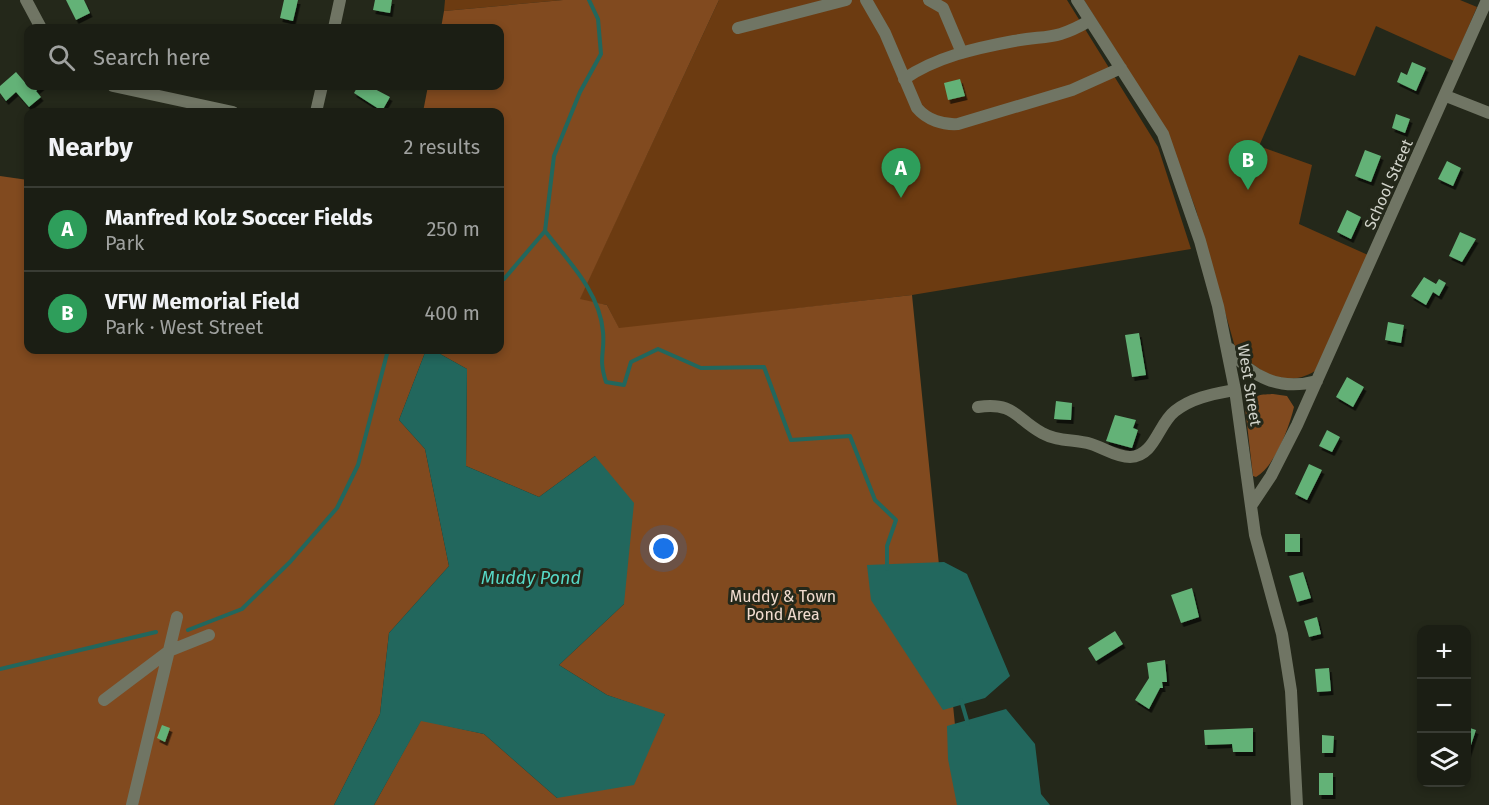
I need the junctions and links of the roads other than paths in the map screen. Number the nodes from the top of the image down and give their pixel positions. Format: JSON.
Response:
{"nodes":[{"id":1,"x":26,"y":0,"type":"edge"},
{"id":2,"x":340,"y":0,"type":"edge"},
{"id":3,"x":846,"y":0,"type":"edge"},
{"id":4,"x":866,"y":0,"type":"edge"},
{"id":5,"x":929,"y":0,"type":"edge"},
{"id":6,"x":1077,"y":0,"type":"edge"},
{"id":7,"x":1487,"y":0,"type":"edge"},
{"id":8,"x":1089,"y":21,"type":"junction"},
{"id":9,"x":39,"y":24,"type":"edge"},
{"id":10,"x":335,"y":24,"type":"edge"},
{"id":11,"x":738,"y":28,"type":"dead end"},
{"id":12,"x":962,"y":53,"type":"junction"},
{"id":13,"x":1121,"y":68,"type":"junction"},
{"id":14,"x":904,"y":79,"type":"junction"},
{"id":15,"x":131,"y":90,"type":"edge"},
{"id":16,"x":321,"y":90,"type":"edge"},
{"id":17,"x":1446,"y":96,"type":"junction"},
{"id":18,"x":215,"y":108,"type":"edge"},
{"id":19,"x":317,"y":108,"type":"edge"},
{"id":20,"x":1489,"y":113,"type":"edge"},
{"id":21,"x":1227,"y":346,"type":"junction"},
{"id":22,"x":1317,"y":381,"type":"junction"},
{"id":23,"x":1235,"y":390,"type":"junction"},
{"id":24,"x":978,"y":407,"type":"dead end"},
{"id":25,"x":1251,"y":506,"type":"junction"},
{"id":26,"x":177,"y":617,"type":"dead end"},
{"id":27,"x":209,"y":635,"type":"dead end"},
{"id":28,"x":169,"y":651,"type":"junction"},
{"id":29,"x":104,"y":700,"type":"dead end"},
{"id":30,"x":132,"y":805,"type":"edge"},
{"id":31,"x":1297,"y":805,"type":"edge"}],
"edges":[{"from":1,"to":9,"type":"street"},
{"from":2,"to":10,"type":"street"},
{"from":3,"to":11,"type":"street"},
{"from":4,"to":14,"type":"street"},
{"from":5,"to":12,"type":"street"},
{"from":6,"to":8,"type":"street","name":"West Street"},
{"from":7,"to":17,"type":"street","name":"School Street"},
{"from":8,"to":12,"type":"street"},
{"from":8,"to":13,"type":"street","name":"West Street"},
{"from":12,"to":14,"type":"street"},
{"from":13,"to":14,"type":"street"},
{"from":13,"to":21,"type":"street","name":"West Street"},
{"from":15,"to":18,"type":"street"},
{"from":16,"to":19,"type":"street"},
{"from":17,"to":20,"type":"street"},
{"from":17,"to":22,"type":"street","name":"School Street"},
{"from":21,"to":22,"type":"street"},
{"from":21,"to":23,"type":"street","name":"West Street"},
{"from":22,"to":25,"type":"street","name":"School Street"},
{"from":23,"to":24,"type":"street"},
{"from":23,"to":25,"type":"street","name":"West Street"},
{"from":25,"to":31,"type":"street","name":"West Street"},
{"from":26,"to":28,"type":"street"},
{"from":27,"to":28,"type":"street"},
{"from":28,"to":29,"type":"street"},
{"from":28,"to":30,"type":"street"}]}
